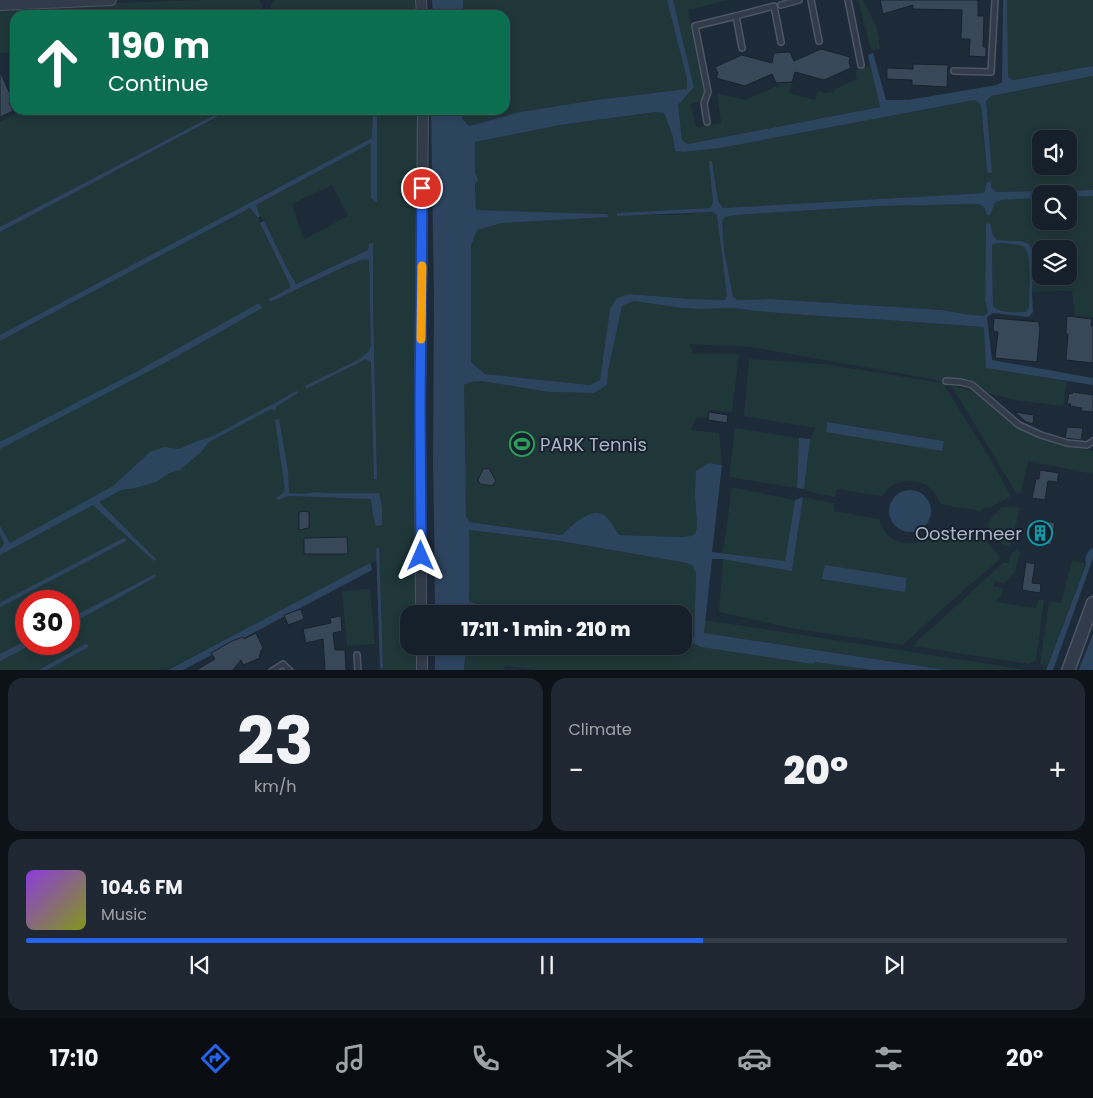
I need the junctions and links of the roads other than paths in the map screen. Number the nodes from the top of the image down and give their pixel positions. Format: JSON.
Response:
{"nodes":[{"id":1,"x":111,"y":0,"type":"edge"},
{"id":2,"x":799,"y":0,"type":"edge"},
{"id":3,"x":811,"y":0,"type":"edge"},
{"id":4,"x":848,"y":0,"type":"edge"},
{"id":5,"x":995,"y":0,"type":"edge"},
{"id":6,"x":781,"y":2,"type":"edge"},
{"id":7,"x":0,"y":5,"type":"edge"},
{"id":8,"x":774,"y":6,"type":"junction"},
{"id":9,"x":736,"y":16,"type":"junction"},
{"id":10,"x":819,"y":41,"type":"dead end"},
{"id":11,"x":781,"y":42,"type":"dead end"},
{"id":12,"x":742,"y":48,"type":"dead end"},
{"id":13,"x":861,"y":65,"type":"dead end"},
{"id":14,"x":954,"y":71,"type":"dead end"},
{"id":15,"x":422,"y":115,"type":"edge"},
{"id":16,"x":708,"y":122,"type":"dead end"},
{"id":17,"x":946,"y":381,"type":"dead end"},
{"id":18,"x":1093,"y":441,"type":"edge"},
{"id":19,"x":1093,"y":603,"type":"edge"},
{"id":20,"x":422,"y":605,"type":"edge"},
{"id":21,"x":357,"y":655,"type":"dead end"},
{"id":22,"x":422,"y":655,"type":"edge"},
{"id":23,"x":272,"y":670,"type":"edge"},
{"id":24,"x":290,"y":670,"type":"edge"},
{"id":25,"x":358,"y":670,"type":"edge"},
{"id":26,"x":422,"y":670,"type":"edge"},
{"id":27,"x":1068,"y":670,"type":"edge"}],
"edges":[{"from":1,"to":7,"type":"street"},
{"from":2,"to":6,"type":"lane"},
{"from":3,"to":10,"type":"lane"},
{"from":4,"to":13,"type":"lane"},
{"from":5,"to":14,"type":"lane"},
{"from":6,"to":8,"type":"lane"},
{"from":8,"to":9,"type":"lane"},
{"from":8,"to":11,"type":"lane"},
{"from":9,"to":12,"type":"lane"},
{"from":9,"to":16,"type":"lane"},
{"from":15,"to":20,"type":"street"},
{"from":17,"to":18,"type":"lane"},
{"from":19,"to":27,"type":"street"},
{"from":21,"to":25,"type":"lane"},
{"from":22,"to":26,"type":"street"},
{"from":23,"to":24,"type":"lane"}]}
